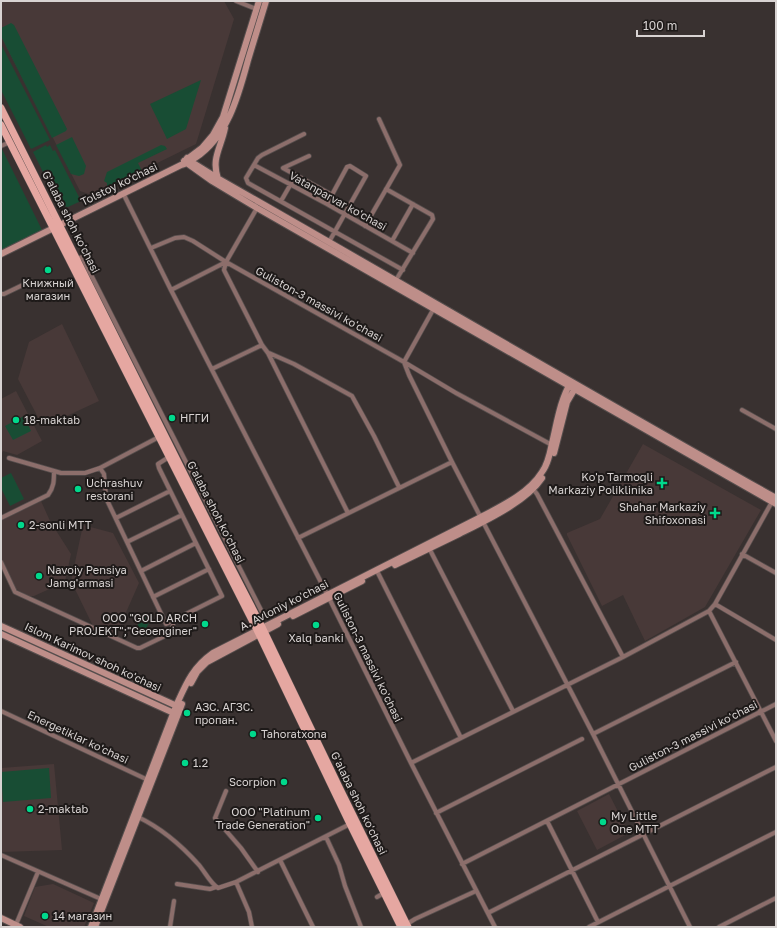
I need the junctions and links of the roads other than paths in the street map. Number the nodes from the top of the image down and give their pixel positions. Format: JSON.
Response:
{"nodes":[{"id":1,"x":236,"y":1,"type":"edge"},
{"id":2,"x":258,"y":1,"type":"edge"},
{"id":3,"x":266,"y":1,"type":"edge"},
{"id":4,"x":256,"y":9,"type":"junction"},
{"id":5,"x":1,"y":108,"type":"edge"},
{"id":6,"x":378,"y":119,"type":"dead end"},
{"id":7,"x":226,"y":123,"type":"junction"},
{"id":8,"x":1,"y":125,"type":"edge"},
{"id":9,"x":304,"y":134,"type":"dead end"},
{"id":10,"x":10,"y":142,"type":"junction"},
{"id":11,"x":1,"y":146,"type":"edge"},
{"id":12,"x":309,"y":156,"type":"dead end"},
{"id":13,"x":186,"y":162,"type":"junction"},
{"id":14,"x":254,"y":165,"type":"junction"},
{"id":15,"x":296,"y":175,"type":"junction"},
{"id":16,"x":218,"y":179,"type":"junction"},
{"id":17,"x":290,"y":184,"type":"junction"},
{"id":18,"x":386,"y":189,"type":"junction"},
{"id":19,"x":123,"y":193,"type":"junction"},
{"id":20,"x":332,"y":195,"type":"junction"},
{"id":21,"x":281,"y":201,"type":"junction"},
{"id":22,"x":327,"y":204,"type":"junction"},
{"id":23,"x":413,"y":204,"type":"junction"},
{"id":24,"x":257,"y":208,"type":"junction"},
{"id":25,"x":344,"y":214,"type":"junction"},
{"id":26,"x":57,"y":226,"type":"junction"},
{"id":27,"x":365,"y":226,"type":"junction"},
{"id":28,"x":335,"y":231,"type":"junction"},
{"id":29,"x":392,"y":241,"type":"junction"},
{"id":30,"x":327,"y":243,"type":"junction"},
{"id":31,"x":151,"y":248,"type":"junction"},
{"id":32,"x":413,"y":253,"type":"junction"},
{"id":33,"x":1,"y":254,"type":"edge"},
{"id":34,"x":226,"y":262,"type":"junction"},
{"id":35,"x":403,"y":270,"type":"junction"},
{"id":36,"x":396,"y":280,"type":"junction"},
{"id":37,"x":31,"y":281,"type":"dead end"},
{"id":38,"x":171,"y":290,"type":"junction"},
{"id":39,"x":1,"y":294,"type":"edge"},
{"id":40,"x":434,"y":308,"type":"junction"},
{"id":41,"x":262,"y":345,"type":"junction"},
{"id":42,"x":268,"y":353,"type":"junction"},
{"id":43,"x":404,"y":362,"type":"junction"},
{"id":44,"x":212,"y":369,"type":"junction"},
{"id":45,"x":572,"y":386,"type":"junction"},
{"id":46,"x":742,"y":410,"type":"dead end"},
{"id":47,"x":776,"y":429,"type":"edge"},
{"id":48,"x":159,"y":438,"type":"junction"},
{"id":49,"x":552,"y":445,"type":"junction"},
{"id":50,"x":169,"y":457,"type":"junction"},
{"id":51,"x":9,"y":458,"type":"dead end"},
{"id":52,"x":452,"y":462,"type":"junction"},
{"id":53,"x":100,"y":468,"type":"junction"},
{"id":54,"x":54,"y":471,"type":"junction"},
{"id":55,"x":399,"y":487,"type":"junction"},
{"id":56,"x":533,"y":488,"type":"junction"},
{"id":57,"x":170,"y":490,"type":"junction"},
{"id":58,"x":775,"y":499,"type":"edge"},
{"id":59,"x":348,"y":513,"type":"junction"},
{"id":60,"x":182,"y":515,"type":"junction"},
{"id":61,"x":1,"y":518,"type":"edge"},
{"id":62,"x":116,"y":518,"type":"junction"},
{"id":63,"x":482,"y":519,"type":"junction"},
{"id":64,"x":298,"y":538,"type":"junction"},
{"id":65,"x":127,"y":542,"type":"junction"},
{"id":66,"x":196,"y":543,"type":"junction"},
{"id":67,"x":429,"y":548,"type":"junction"},
{"id":68,"x":742,"y":554,"type":"junction"},
{"id":69,"x":1,"y":562,"type":"edge"},
{"id":70,"x":208,"y":569,"type":"junction"},
{"id":71,"x":140,"y":571,"type":"junction"},
{"id":72,"x":378,"y":573,"type":"junction"},
{"id":73,"x":776,"y":574,"type":"edge"},
{"id":74,"x":248,"y":593,"type":"junction"},
{"id":75,"x":328,"y":596,"type":"junction"},
{"id":76,"x":153,"y":597,"type":"junction"},
{"id":77,"x":715,"y":604,"type":"junction"},
{"id":78,"x":709,"y":611,"type":"junction"},
{"id":79,"x":263,"y":614,"type":"dead end"},
{"id":80,"x":174,"y":620,"type":"junction"},
{"id":81,"x":1,"y":626,"type":"edge"},
{"id":82,"x":261,"y":631,"type":"junction"},
{"id":83,"x":1,"y":634,"type":"edge"},
{"id":84,"x":776,"y":640,"type":"edge"},
{"id":85,"x":623,"y":657,"type":"junction"},
{"id":86,"x":736,"y":662,"type":"junction"},
{"id":87,"x":567,"y":684,"type":"junction"},
{"id":88,"x":776,"y":704,"type":"edge"},
{"id":89,"x":177,"y":710,"type":"junction"},
{"id":90,"x":513,"y":711,"type":"junction"},
{"id":91,"x":1,"y":712,"type":"edge"},
{"id":92,"x":762,"y":712,"type":"junction"},
{"id":93,"x":593,"y":734,"type":"junction"},
{"id":94,"x":461,"y":738,"type":"junction"},
{"id":95,"x":582,"y":739,"type":"dead end"},
{"id":96,"x":776,"y":741,"type":"edge"},
{"id":97,"x":411,"y":764,"type":"junction"},
{"id":98,"x":776,"y":767,"type":"edge"},
{"id":99,"x":148,"y":780,"type":"junction"},
{"id":100,"x":618,"y":784,"type":"junction"},
{"id":101,"x":226,"y":791,"type":"dead end"},
{"id":102,"x":436,"y":812,"type":"junction"},
{"id":103,"x":138,"y":817,"type":"junction"},
{"id":104,"x":547,"y":821,"type":"junction"},
{"id":105,"x":350,"y":824,"type":"junction"},
{"id":106,"x":776,"y":832,"type":"edge"},
{"id":107,"x":643,"y":834,"type":"junction"},
{"id":108,"x":326,"y":837,"type":"junction"},
{"id":109,"x":1,"y":855,"type":"edge"},
{"id":110,"x":1,"y":858,"type":"edge"},
{"id":111,"x":6,"y":858,"type":"junction"},
{"id":112,"x":280,"y":860,"type":"junction"},
{"id":113,"x":462,"y":864,"type":"junction"},
{"id":114,"x":573,"y":871,"type":"junction"},
{"id":115,"x":38,"y":872,"type":"junction"},
{"id":116,"x":258,"y":872,"type":"junction"},
{"id":117,"x":236,"y":882,"type":"junction"},
{"id":118,"x":177,"y":884,"type":"dead end"},
{"id":119,"x":669,"y":886,"type":"junction"},
{"id":120,"x":216,"y":887,"type":"junction"},
{"id":121,"x":476,"y":891,"type":"junction"},
{"id":122,"x":384,"y":893,"type":"junction"},
{"id":123,"x":377,"y":897,"type":"dead end"},
{"id":124,"x":776,"y":898,"type":"edge"},
{"id":125,"x":101,"y":899,"type":"junction"},
{"id":126,"x":174,"y":901,"type":"dead end"},
{"id":127,"x":488,"y":913,"type":"junction"},
{"id":128,"x":1,"y":918,"type":"edge"},
{"id":129,"x":598,"y":922,"type":"junction"},
{"id":130,"x":1,"y":923,"type":"edge"},
{"id":131,"x":406,"y":926,"type":"edge"},
{"id":132,"x":16,"y":927,"type":"edge"},
{"id":133,"x":90,"y":927,"type":"edge"},
{"id":134,"x":95,"y":927,"type":"edge"},
{"id":135,"x":170,"y":927,"type":"edge"},
{"id":136,"x":252,"y":927,"type":"edge"},
{"id":137,"x":313,"y":927,"type":"edge"},
{"id":138,"x":361,"y":927,"type":"edge"},
{"id":139,"x":495,"y":927,"type":"edge"},
{"id":140,"x":589,"y":927,"type":"edge"},
{"id":141,"x":690,"y":927,"type":"edge"},
{"id":142,"x":719,"y":927,"type":"edge"}],
"edges":[{"from":1,"to":4,"type":"street"},
{"from":2,"to":4,"type":"street","name":"Tolstoy ko'chasi"},
{"from":3,"to":7,"type":"street","name":"Tolstoy ko'chasi"},
{"from":4,"to":13,"type":"street","name":"Tolstoy ko'chasi"},
{"from":5,"to":26,"type":"main road","name":"G'alaba shoh ko'chasi"},
{"from":6,"to":18,"type":"street"},
{"from":7,"to":13,"type":"street","name":"Tolstoy ko'chasi"},
{"from":7,"to":16,"type":"street"},
{"from":8,"to":10,"type":"main road","name":"G'alaba shoh ko'chasi"},
{"from":9,"to":14,"type":"street"},
{"from":10,"to":11,"type":"street"},
{"from":10,"to":26,"type":"main road","name":"G'alaba shoh ko'chasi"},
{"from":12,"to":15,"type":"street"},
{"from":13,"to":16,"type":"street"},
{"from":13,"to":19,"type":"street","name":"Tolstoy ko'chasi"},
{"from":13,"to":24,"type":"street"},
{"from":14,"to":17,"type":"street","name":"Vatanparvar ko'chasi"},
{"from":14,"to":21,"type":"street"},
{"from":15,"to":17,"type":"street"},
{"from":15,"to":20,"type":"street"},
{"from":16,"to":30,"type":"street"},
{"from":17,"to":21,"type":"street"},
{"from":17,"to":22,"type":"street","name":"Vatanparvar ko'chasi"},
{"from":18,"to":23,"type":"street"},
{"from":18,"to":27,"type":"street"},
{"from":19,"to":26,"type":"street","name":"Tolstoy ko'chasi"},
{"from":19,"to":31,"type":"street","name":"Guliston-3 massivi ko'chasi"},
{"from":20,"to":22,"type":"street"},
{"from":20,"to":25,"type":"street"},
{"from":21,"to":28,"type":"street"},
{"from":22,"to":25,"type":"street","name":"Vatanparvar ko'chasi"},
{"from":23,"to":29,"type":"street"},
{"from":23,"to":32,"type":"street"},
{"from":24,"to":30,"type":"street"},
{"from":24,"to":34,"type":"street"},
{"from":25,"to":27,"type":"street","name":"Vatanparvar ko'chasi"},
{"from":25,"to":28,"type":"street"},
{"from":26,"to":33,"type":"street","name":"Tolstoy ko'chasi"},
{"from":26,"to":48,"type":"main road","name":"G'alaba shoh ko'chasi"},
{"from":26,"to":74,"type":"main road","name":"G'alaba shoh ko'chasi"},
{"from":27,"to":29,"type":"street","name":"Vatanparvar ko'chasi"},
{"from":28,"to":30,"type":"street"},
{"from":28,"to":35,"type":"street"},
{"from":29,"to":32,"type":"street","name":"Vatanparvar ko'chasi"},
{"from":30,"to":36,"type":"street"},
{"from":30,"to":40,"type":"street"},
{"from":31,"to":34,"type":"street","name":"Guliston-3 massivi ko'chasi"},
{"from":31,"to":38,"type":"street","name":"Guliston-3 massivi ko'chasi"},
{"from":32,"to":35,"type":"street"},
{"from":34,"to":38,"type":"street"},
{"from":34,"to":41,"type":"street"},
{"from":34,"to":43,"type":"street","name":"Guliston-3 massivi ko'chasi"},
{"from":35,"to":36,"type":"street"},
{"from":36,"to":45,"type":"street"},
{"from":37,"to":39,"type":"street"},
{"from":38,"to":44,"type":"street","name":"Guliston-3 massivi ko'chasi"},
{"from":40,"to":43,"type":"street"},
{"from":40,"to":45,"type":"street"},
{"from":41,"to":42,"type":"street"},
{"from":41,"to":44,"type":"street"},
{"from":42,"to":55,"type":"street"},
{"from":42,"to":59,"type":"street"},
{"from":43,"to":49,"type":"street","name":"Guliston-3 massivi ko'chasi"},
{"from":43,"to":52,"type":"street"},
{"from":44,"to":64,"type":"street","name":"Guliston-3 massivi ko'chasi"},
{"from":45,"to":49,"type":"street","name":"A. Avloniy ko'chasi"},
{"from":45,"to":56,"type":"street","name":"A. Avloniy ko'chasi"},
{"from":45,"to":58,"type":"street"},
{"from":46,"to":47,"type":"street"},
{"from":48,"to":50,"type":"main road","name":"G'alaba shoh ko'chasi"},
{"from":48,"to":53,"type":"street"},
{"from":49,"to":63,"type":"street","name":"A. Avloniy ko'chasi"},
{"from":50,"to":57,"type":"street"},
{"from":50,"to":82,"type":"main road","name":"G'alaba shoh ko'chasi"},
{"from":51,"to":54,"type":"street"},
{"from":52,"to":55,"type":"street"},
{"from":52,"to":63,"type":"street"},
{"from":53,"to":54,"type":"street"},
{"from":53,"to":62,"type":"street"},
{"from":54,"to":61,"type":"street"},
{"from":55,"to":59,"type":"street"},
{"from":56,"to":63,"type":"street","name":"A. Avloniy ko'chasi"},
{"from":56,"to":85,"type":"street"},
{"from":57,"to":60,"type":"street"},
{"from":57,"to":62,"type":"street"},
{"from":58,"to":68,"type":"street"},
{"from":59,"to":64,"type":"street"},
{"from":60,"to":65,"type":"street"},
{"from":60,"to":66,"type":"street"},
{"from":62,"to":65,"type":"street"},
{"from":63,"to":67,"type":"street","name":"A. Avloniy ko'chasi"},
{"from":63,"to":75,"type":"street","name":"A. Avloniy ko'chasi"},
{"from":63,"to":87,"type":"street"},
{"from":64,"to":75,"type":"street","name":"Guliston-3 massivi ko'chasi"},
{"from":65,"to":71,"type":"street"},
{"from":66,"to":70,"type":"street"},
{"from":66,"to":71,"type":"street"},
{"from":67,"to":72,"type":"street","name":"A. Avloniy ko'chasi"},
{"from":67,"to":90,"type":"street"},
{"from":68,"to":73,"type":"street"},
{"from":68,"to":77,"type":"street"},
{"from":69,"to":80,"type":"street"},
{"from":70,"to":76,"type":"street"},
{"from":70,"to":80,"type":"street"},
{"from":71,"to":76,"type":"street"},
{"from":72,"to":75,"type":"street","name":"A. Avloniy ko'chasi"},
{"from":72,"to":94,"type":"street"},
{"from":74,"to":79,"type":"street"},
{"from":74,"to":82,"type":"main road","name":"G'alaba shoh ko'chasi"},
{"from":75,"to":82,"type":"street","name":"A. Avloniy ko'chasi"},
{"from":75,"to":97,"type":"street","name":"Guliston-3 massivi ko'chasi"},
{"from":76,"to":80,"type":"street"},
{"from":77,"to":78,"type":"street"},
{"from":77,"to":84,"type":"street"},
{"from":78,"to":85,"type":"street"},
{"from":78,"to":86,"type":"street"},
{"from":81,"to":89,"type":"street","name":"Islom Karimov shoh ko'chasi"},
{"from":82,"to":89,"type":"street","name":"A. Avloniy ko'chasi"},
{"from":82,"to":105,"type":"main road","name":"G'alaba shoh ko'chasi"},
{"from":82,"to":131,"type":"main road","name":"G'alaba shoh ko'chasi"},
{"from":83,"to":89,"type":"street","name":"Islom Karimov shoh ko'chasi"},
{"from":85,"to":87,"type":"street"},
{"from":86,"to":92,"type":"street"},
{"from":86,"to":93,"type":"street"},
{"from":87,"to":90,"type":"street"},
{"from":87,"to":93,"type":"street"},
{"from":88,"to":92,"type":"street","name":"Guliston-3 massivi ko'chasi"},
{"from":89,"to":99,"type":"street","name":"A. Avloniy ko'chasi"},
{"from":89,"to":103,"type":"street","name":"A. Avloniy ko'chasi"},
{"from":90,"to":94,"type":"street"},
{"from":91,"to":99,"type":"street","name":"Energetiklar ko'chasi"},
{"from":92,"to":96,"type":"street"},
{"from":92,"to":100,"type":"street","name":"Guliston-3 massivi ko'chasi"},
{"from":93,"to":100,"type":"street"},
{"from":94,"to":97,"type":"street"},
{"from":95,"to":102,"type":"street"},
{"from":97,"to":102,"type":"street","name":"Guliston-3 massivi ko'chasi"},
{"from":98,"to":107,"type":"street"},
{"from":99,"to":125,"type":"street","name":"A. Avloniy ko'chasi"},
{"from":100,"to":104,"type":"street","name":"Guliston-3 massivi ko'chasi"},
{"from":100,"to":107,"type":"street"},
{"from":101,"to":116,"type":"street"},
{"from":102,"to":113,"type":"street","name":"Guliston-3 massivi ko'chasi"},
{"from":103,"to":120,"type":"street"},
{"from":103,"to":134,"type":"street","name":"A. Avloniy ko'chasi"},
{"from":104,"to":113,"type":"street","name":"Guliston-3 massivi ko'chasi"},
{"from":104,"to":114,"type":"street"},
{"from":105,"to":108,"type":"street"},
{"from":105,"to":122,"type":"main road","name":"G'alaba shoh ko'chasi"},
{"from":106,"to":119,"type":"street"},
{"from":107,"to":114,"type":"street"},
{"from":107,"to":119,"type":"street"},
{"from":108,"to":112,"type":"street"},
{"from":108,"to":138,"type":"street"},
{"from":109,"to":111,"type":"street"},
{"from":110,"to":111,"type":"street"},
{"from":111,"to":115,"type":"street"},
{"from":112,"to":116,"type":"street"},
{"from":112,"to":137,"type":"street"},
{"from":113,"to":121,"type":"street","name":"Guliston-3 massivi ko'chasi"},
{"from":114,"to":127,"type":"street"},
{"from":114,"to":129,"type":"street"},
{"from":115,"to":125,"type":"street"},
{"from":115,"to":132,"type":"street"},
{"from":116,"to":117,"type":"street"},
{"from":117,"to":120,"type":"street"},
{"from":117,"to":136,"type":"street"},
{"from":118,"to":120,"type":"street"},
{"from":119,"to":129,"type":"street"},
{"from":119,"to":141,"type":"street"},
{"from":121,"to":127,"type":"street","name":"Guliston-3 massivi ko'chasi"},
{"from":121,"to":131,"type":"street"},
{"from":122,"to":123,"type":"street"},
{"from":122,"to":131,"type":"main road","name":"G'alaba shoh ko'chasi"},
{"from":124,"to":142,"type":"street"},
{"from":125,"to":133,"type":"street","name":"A. Avloniy ko'chasi"},
{"from":126,"to":135,"type":"street"},
{"from":127,"to":139,"type":"street","name":"Guliston-3 massivi ko'chasi"},
{"from":128,"to":132,"type":"street"},
{"from":129,"to":140,"type":"street"},
{"from":130,"to":132,"type":"street"}]}
